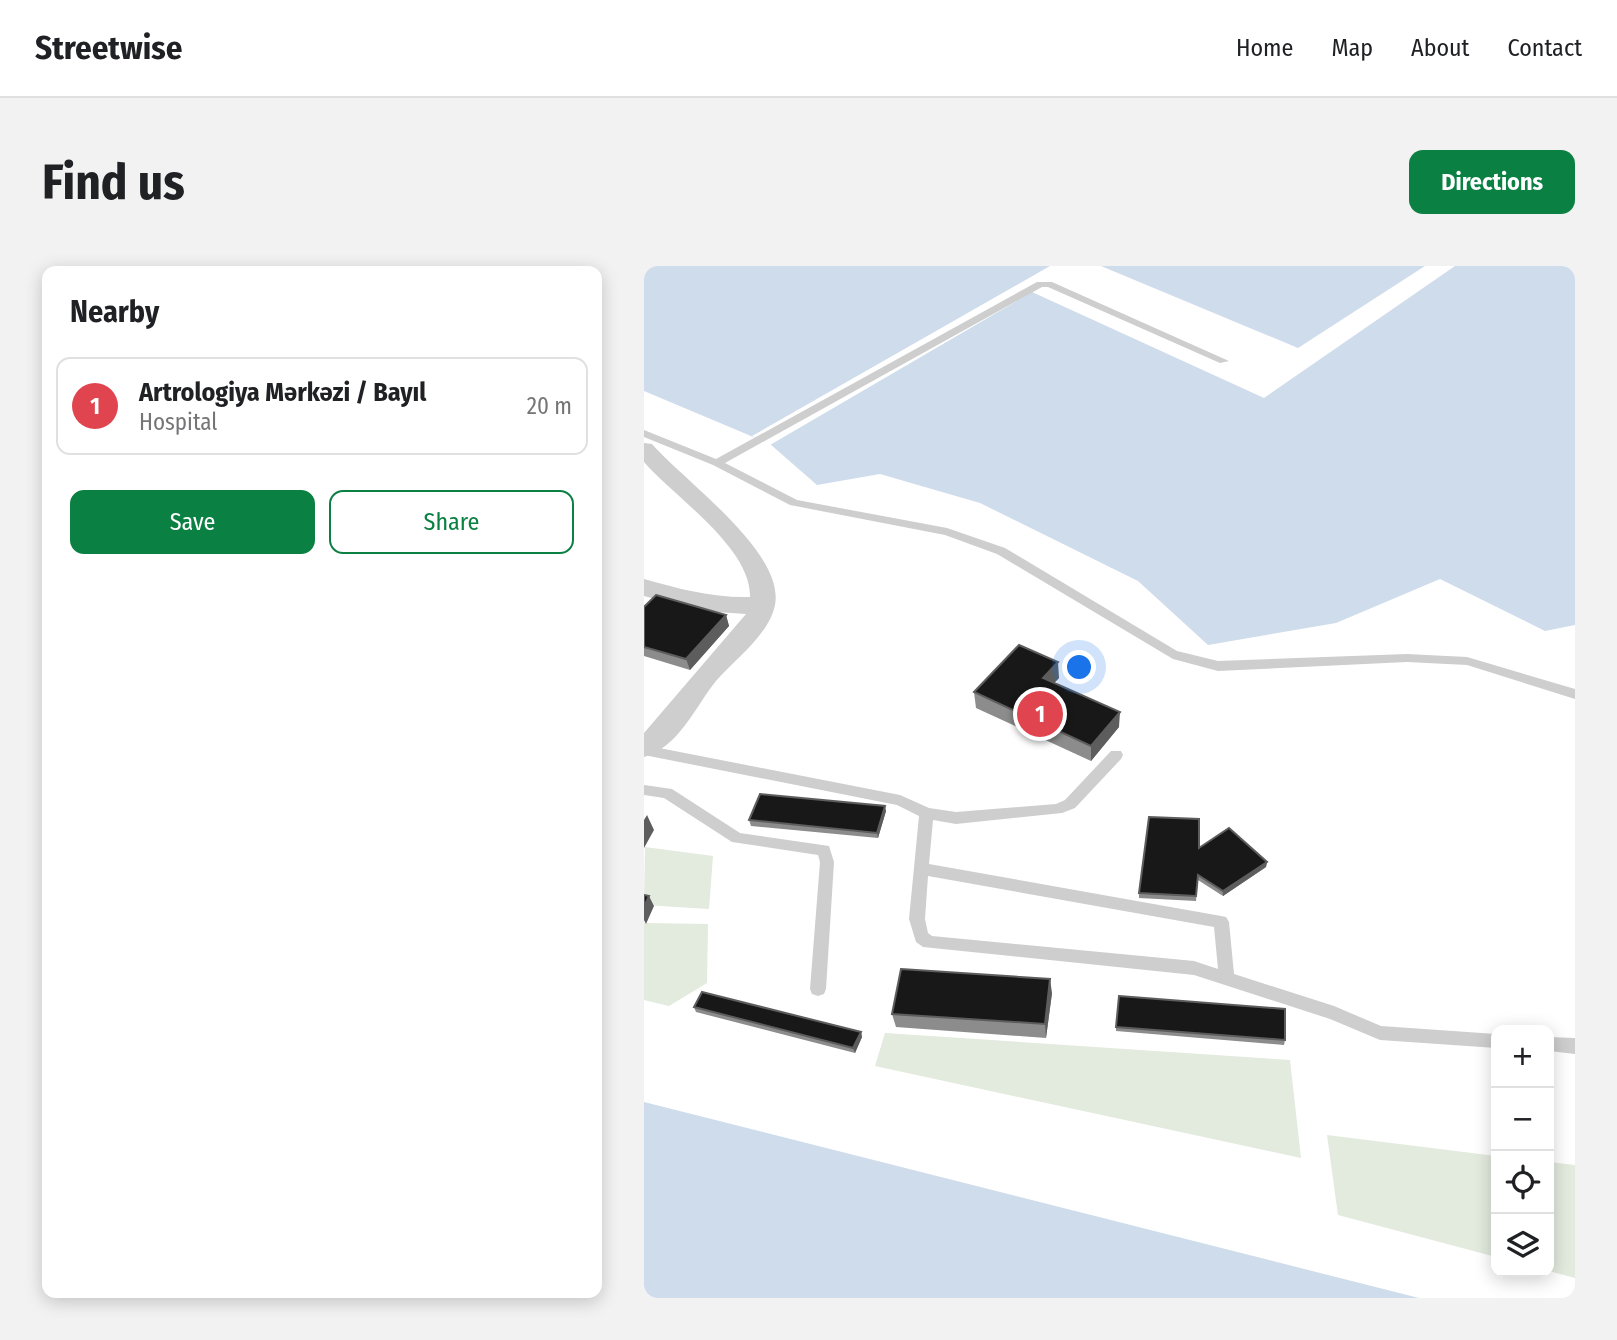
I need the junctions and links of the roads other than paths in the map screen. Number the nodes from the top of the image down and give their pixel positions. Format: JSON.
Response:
{"nodes":[{"id":1,"x":1224,"y":360,"type":"dead end"},
{"id":2,"x":644,"y":433,"type":"edge"},
{"id":3,"x":644,"y":449,"type":"edge"},
{"id":4,"x":717,"y":463,"type":"junction"},
{"id":5,"x":644,"y":587,"type":"edge"},
{"id":6,"x":763,"y":605,"type":"junction"},
{"id":7,"x":1575,"y":694,"type":"edge"},
{"id":8,"x":644,"y":749,"type":"edge"},
{"id":9,"x":1116,"y":755,"type":"dead end"},
{"id":10,"x":644,"y":790,"type":"edge"},
{"id":11,"x":926,"y":813,"type":"junction"},
{"id":12,"x":922,"y":869,"type":"junction"},
{"id":13,"x":1227,"y":979,"type":"junction"},
{"id":14,"x":818,"y":989,"type":"dead end"},
{"id":15,"x":1491,"y":1041,"type":"edge"},
{"id":16,"x":1554,"y":1044,"type":"edge"},
{"id":17,"x":1575,"y":1046,"type":"edge"}],
"edges":[{"from":1,"to":4,"type":"lane"},
{"from":2,"to":4,"type":"lane"},
{"from":3,"to":6,"type":"street"},
{"from":4,"to":7,"type":"lane"},
{"from":5,"to":6,"type":"street"},
{"from":6,"to":8,"type":"street"},
{"from":8,"to":11,"type":"lane"},
{"from":9,"to":11,"type":"lane"},
{"from":10,"to":14,"type":"lane"},
{"from":11,"to":12,"type":"lane"},
{"from":12,"to":13,"type":"lane"},
{"from":12,"to":13,"type":"lane"},
{"from":13,"to":15,"type":"lane"},
{"from":16,"to":17,"type":"lane"}]}
